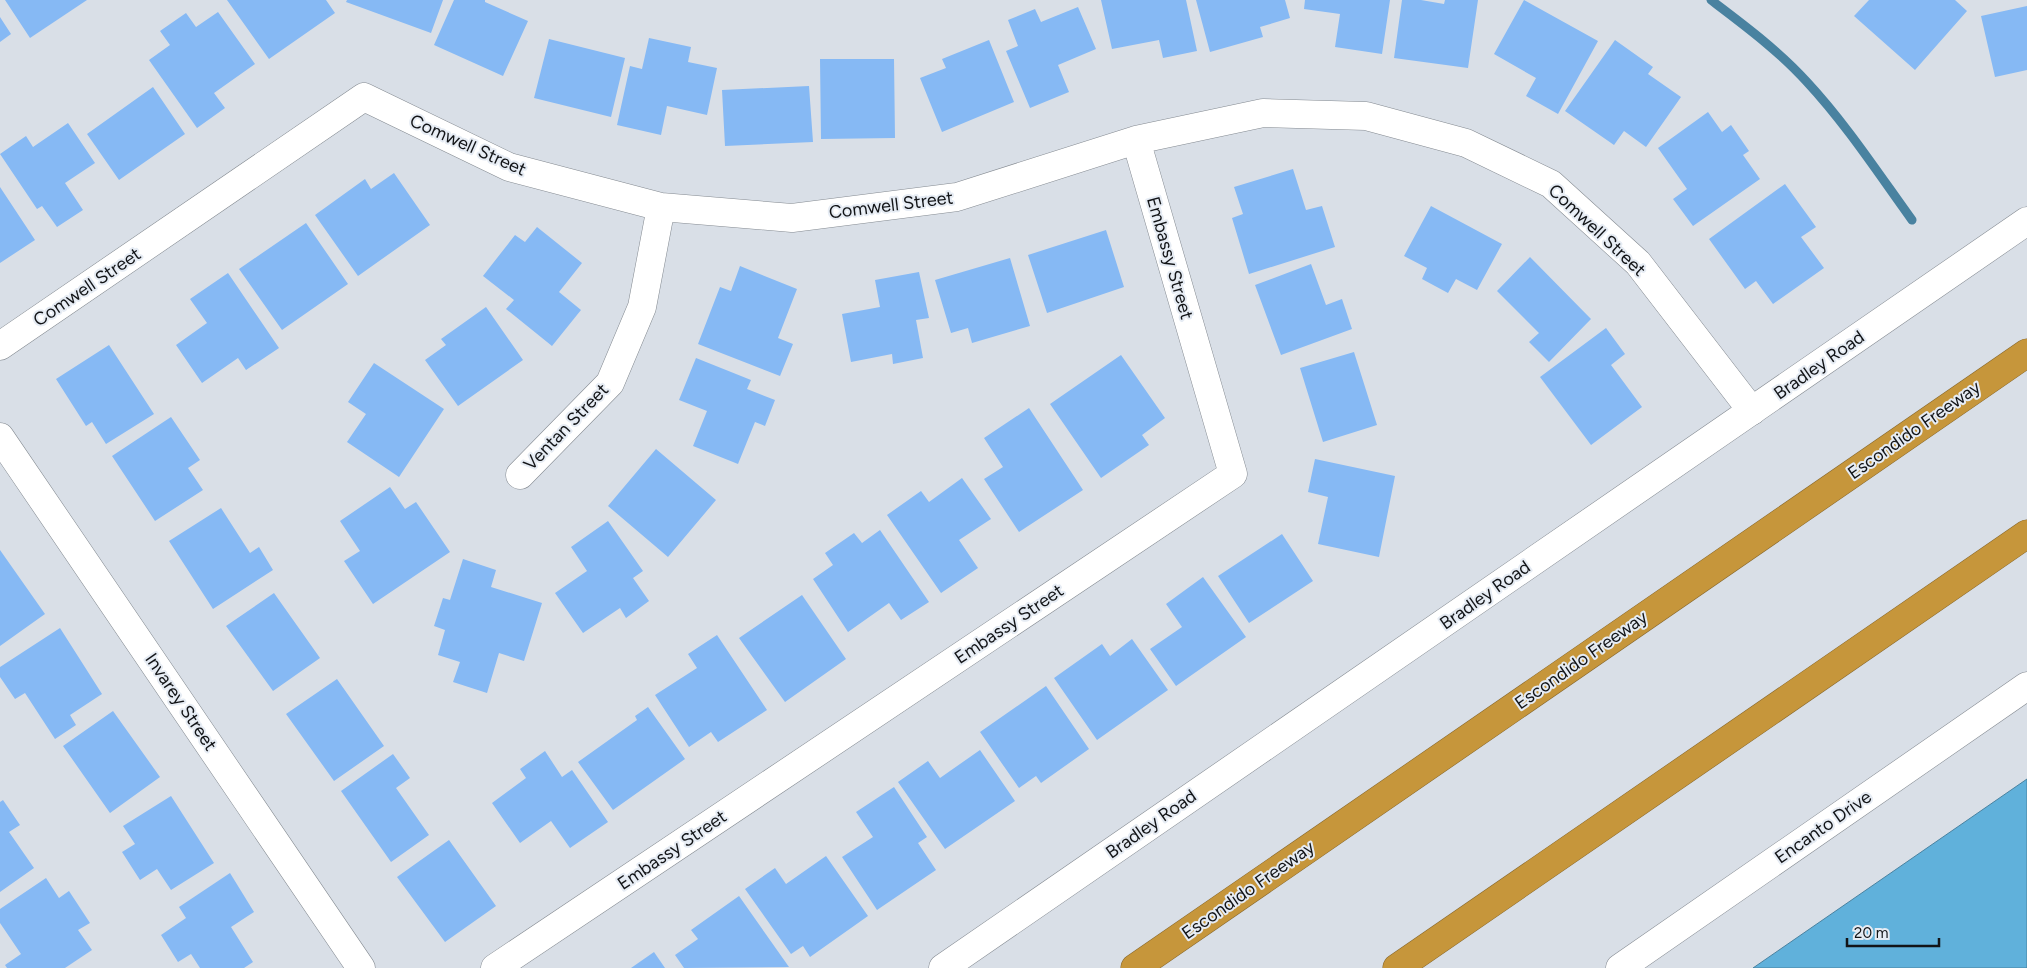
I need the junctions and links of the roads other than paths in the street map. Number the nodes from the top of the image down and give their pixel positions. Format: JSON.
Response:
{"nodes":[{"id":1,"x":1136,"y":140,"type":"junction"},
{"id":2,"x":661,"y":207,"type":"junction"},
{"id":3,"x":2027,"y":221,"type":"edge"},
{"id":4,"x":0,"y":346,"type":"edge"},
{"id":5,"x":2027,"y":353,"type":"edge"},
{"id":6,"x":1752,"y":411,"type":"junction"},
{"id":7,"x":0,"y":437,"type":"edge"},
{"id":8,"x":520,"y":474,"type":"dead end"},
{"id":9,"x":2027,"y":534,"type":"edge"},
{"id":10,"x":2027,"y":686,"type":"edge"},
{"id":11,"x":361,"y":968,"type":"edge"},
{"id":12,"x":495,"y":968,"type":"edge"},
{"id":13,"x":943,"y":968,"type":"edge"},
{"id":14,"x":1135,"y":968,"type":"edge"},
{"id":15,"x":1397,"y":968,"type":"edge"},
{"id":16,"x":1620,"y":968,"type":"edge"}],
"edges":[{"from":1,"to":2,"type":"street","name":"Comwell Street"},
{"from":1,"to":6,"type":"street","name":"Comwell Street"},
{"from":1,"to":12,"type":"street","name":"Embassy Street"},
{"from":2,"to":4,"type":"street","name":"Comwell Street"},
{"from":2,"to":8,"type":"street","name":"Ventan Street"},
{"from":3,"to":6,"type":"street","name":"Bradley Road"},
{"from":5,"to":14,"type":"highway","name":"Escondido Freeway"},
{"from":6,"to":13,"type":"street","name":"Bradley Road"},
{"from":7,"to":11,"type":"street","name":"Invarey Street"},
{"from":9,"to":15,"type":"highway"},
{"from":10,"to":16,"type":"street","name":"Encanto Drive"}]}
